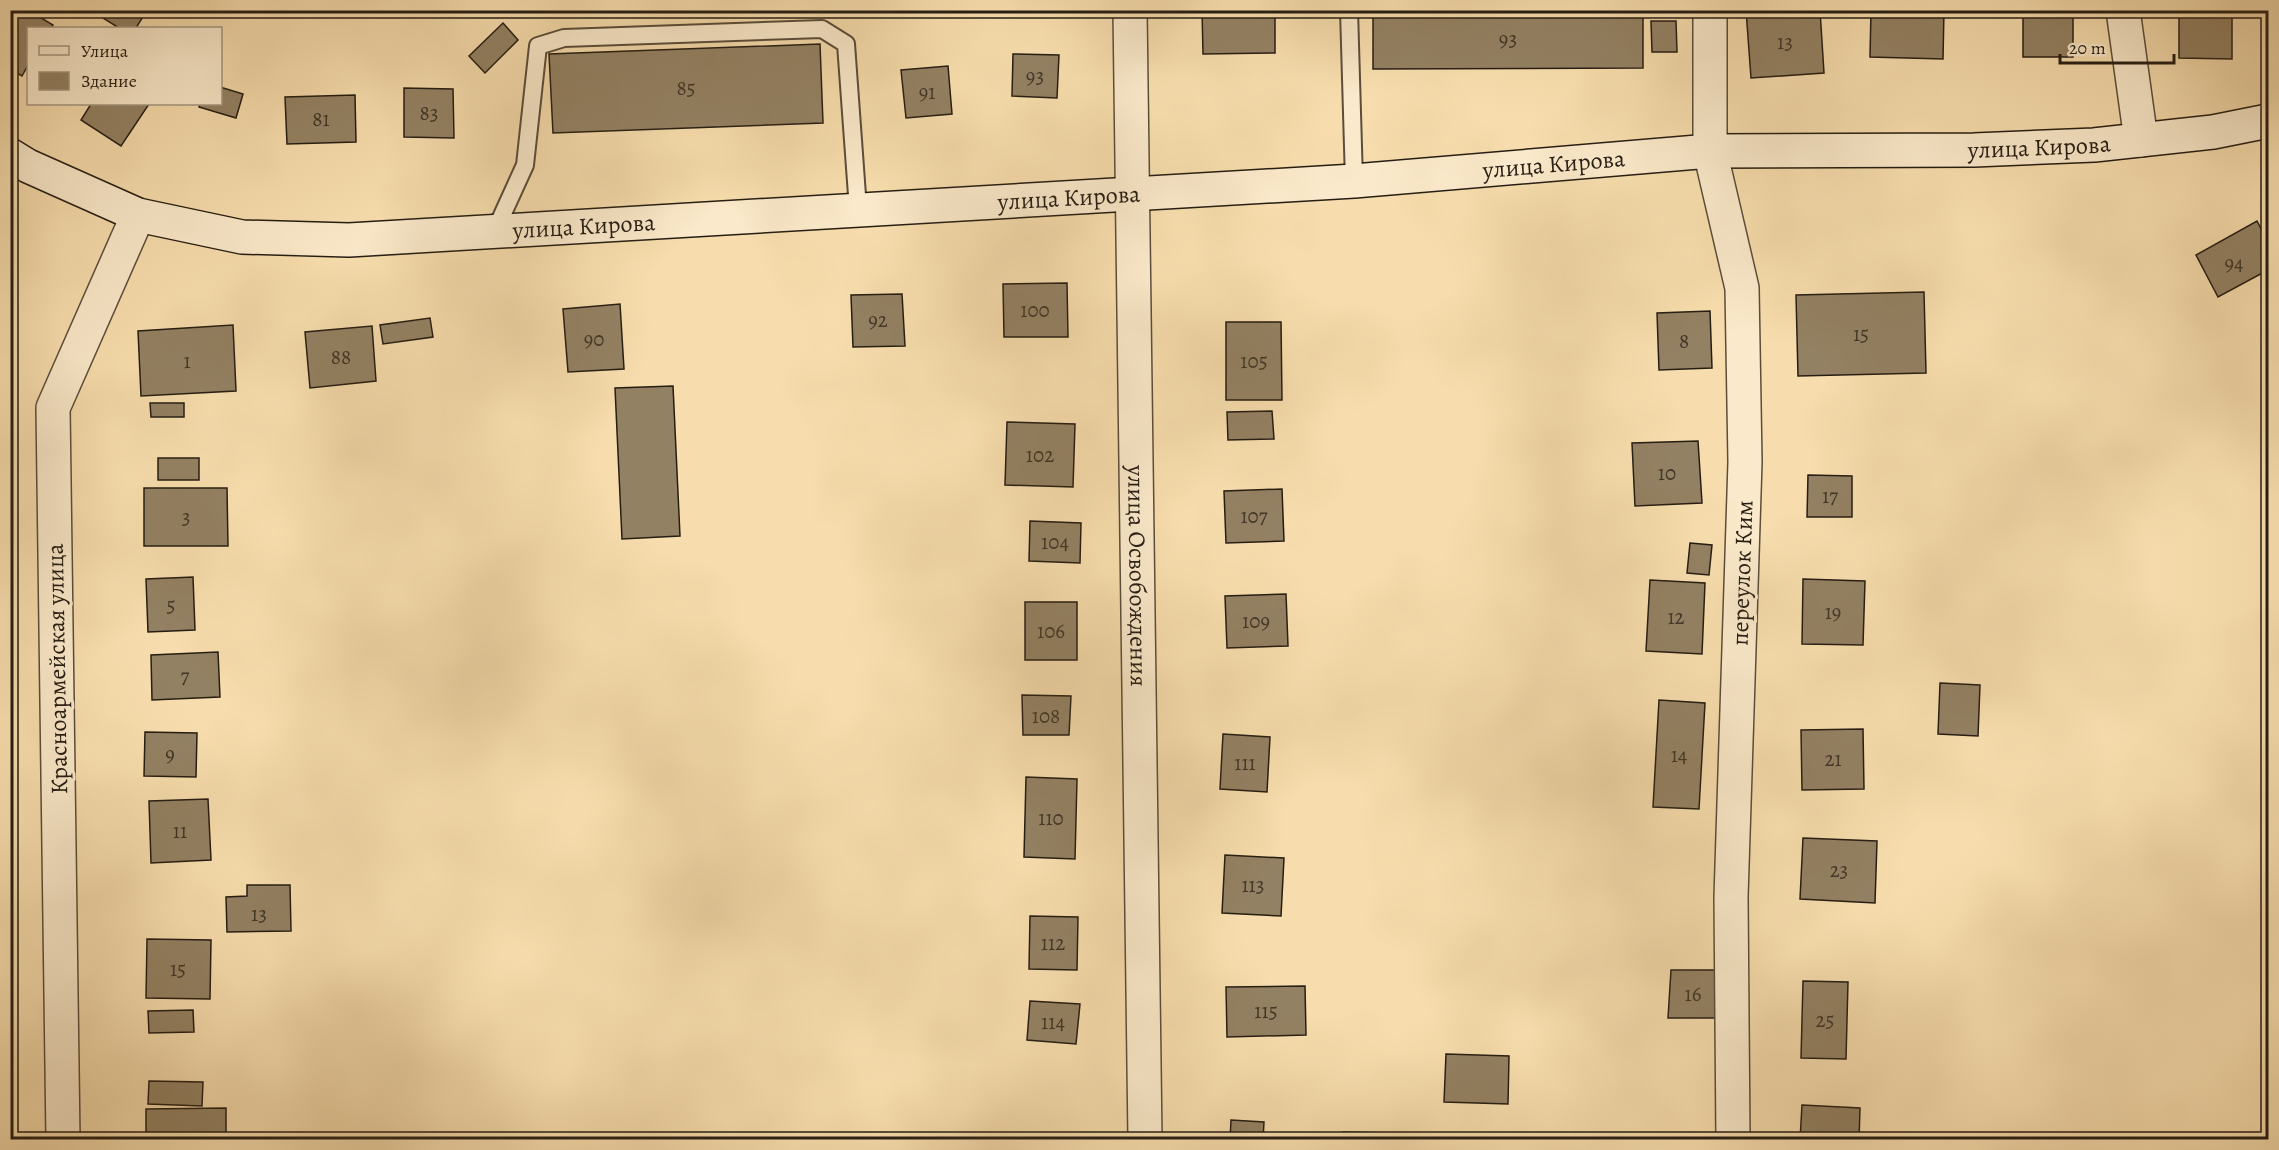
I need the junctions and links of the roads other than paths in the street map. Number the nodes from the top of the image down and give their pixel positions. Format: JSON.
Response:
{"nodes":[{"id":1,"x":1130,"y":10,"type":"edge"},
{"id":2,"x":1349,"y":10,"type":"edge"},
{"id":3,"x":1710,"y":10,"type":"edge"},
{"id":4,"x":2123,"y":10,"type":"edge"},
{"id":5,"x":2268,"y":121,"type":"edge"},
{"id":6,"x":2140,"y":140,"type":"junction"},
{"id":7,"x":1710,"y":151,"type":"junction"},
{"id":8,"x":10,"y":155,"type":"edge"},
{"id":9,"x":1354,"y":181,"type":"junction"},
{"id":10,"x":1131,"y":193,"type":"junction"},
{"id":11,"x":858,"y":209,"type":"junction"},
{"id":12,"x":138,"y":215,"type":"junction"},
{"id":13,"x":495,"y":231,"type":"junction"},
{"id":14,"x":63,"y":1140,"type":"edge"},
{"id":15,"x":1145,"y":1140,"type":"edge"},
{"id":16,"x":1733,"y":1140,"type":"edge"}],
"edges":[{"from":1,"to":10,"type":"street","name":"улица Освобождения"},
{"from":2,"to":9,"type":"lane"},
{"from":3,"to":7,"type":"street","name":"переулок Ким"},
{"from":4,"to":6,"type":"street","name":"улица Кирова"},
{"from":5,"to":6,"type":"street","name":"улица Кирова"},
{"from":6,"to":7,"type":"street","name":"улица Кирова"},
{"from":7,"to":9,"type":"street","name":"улица Кирова"},
{"from":7,"to":16,"type":"street","name":"переулок Ким"},
{"from":8,"to":12,"type":"street","name":"улица Кирова"},
{"from":9,"to":10,"type":"street","name":"улица Кирова"},
{"from":10,"to":11,"type":"street","name":"улица Кирова"},
{"from":10,"to":15,"type":"street","name":"улица Освобождения"},
{"from":11,"to":13,"type":"street","name":"улица Кирова"},
{"from":11,"to":13,"type":"lane"},
{"from":12,"to":13,"type":"street","name":"улица Кирова"},
{"from":12,"to":14,"type":"street","name":"Красноармейская улица"}]}
